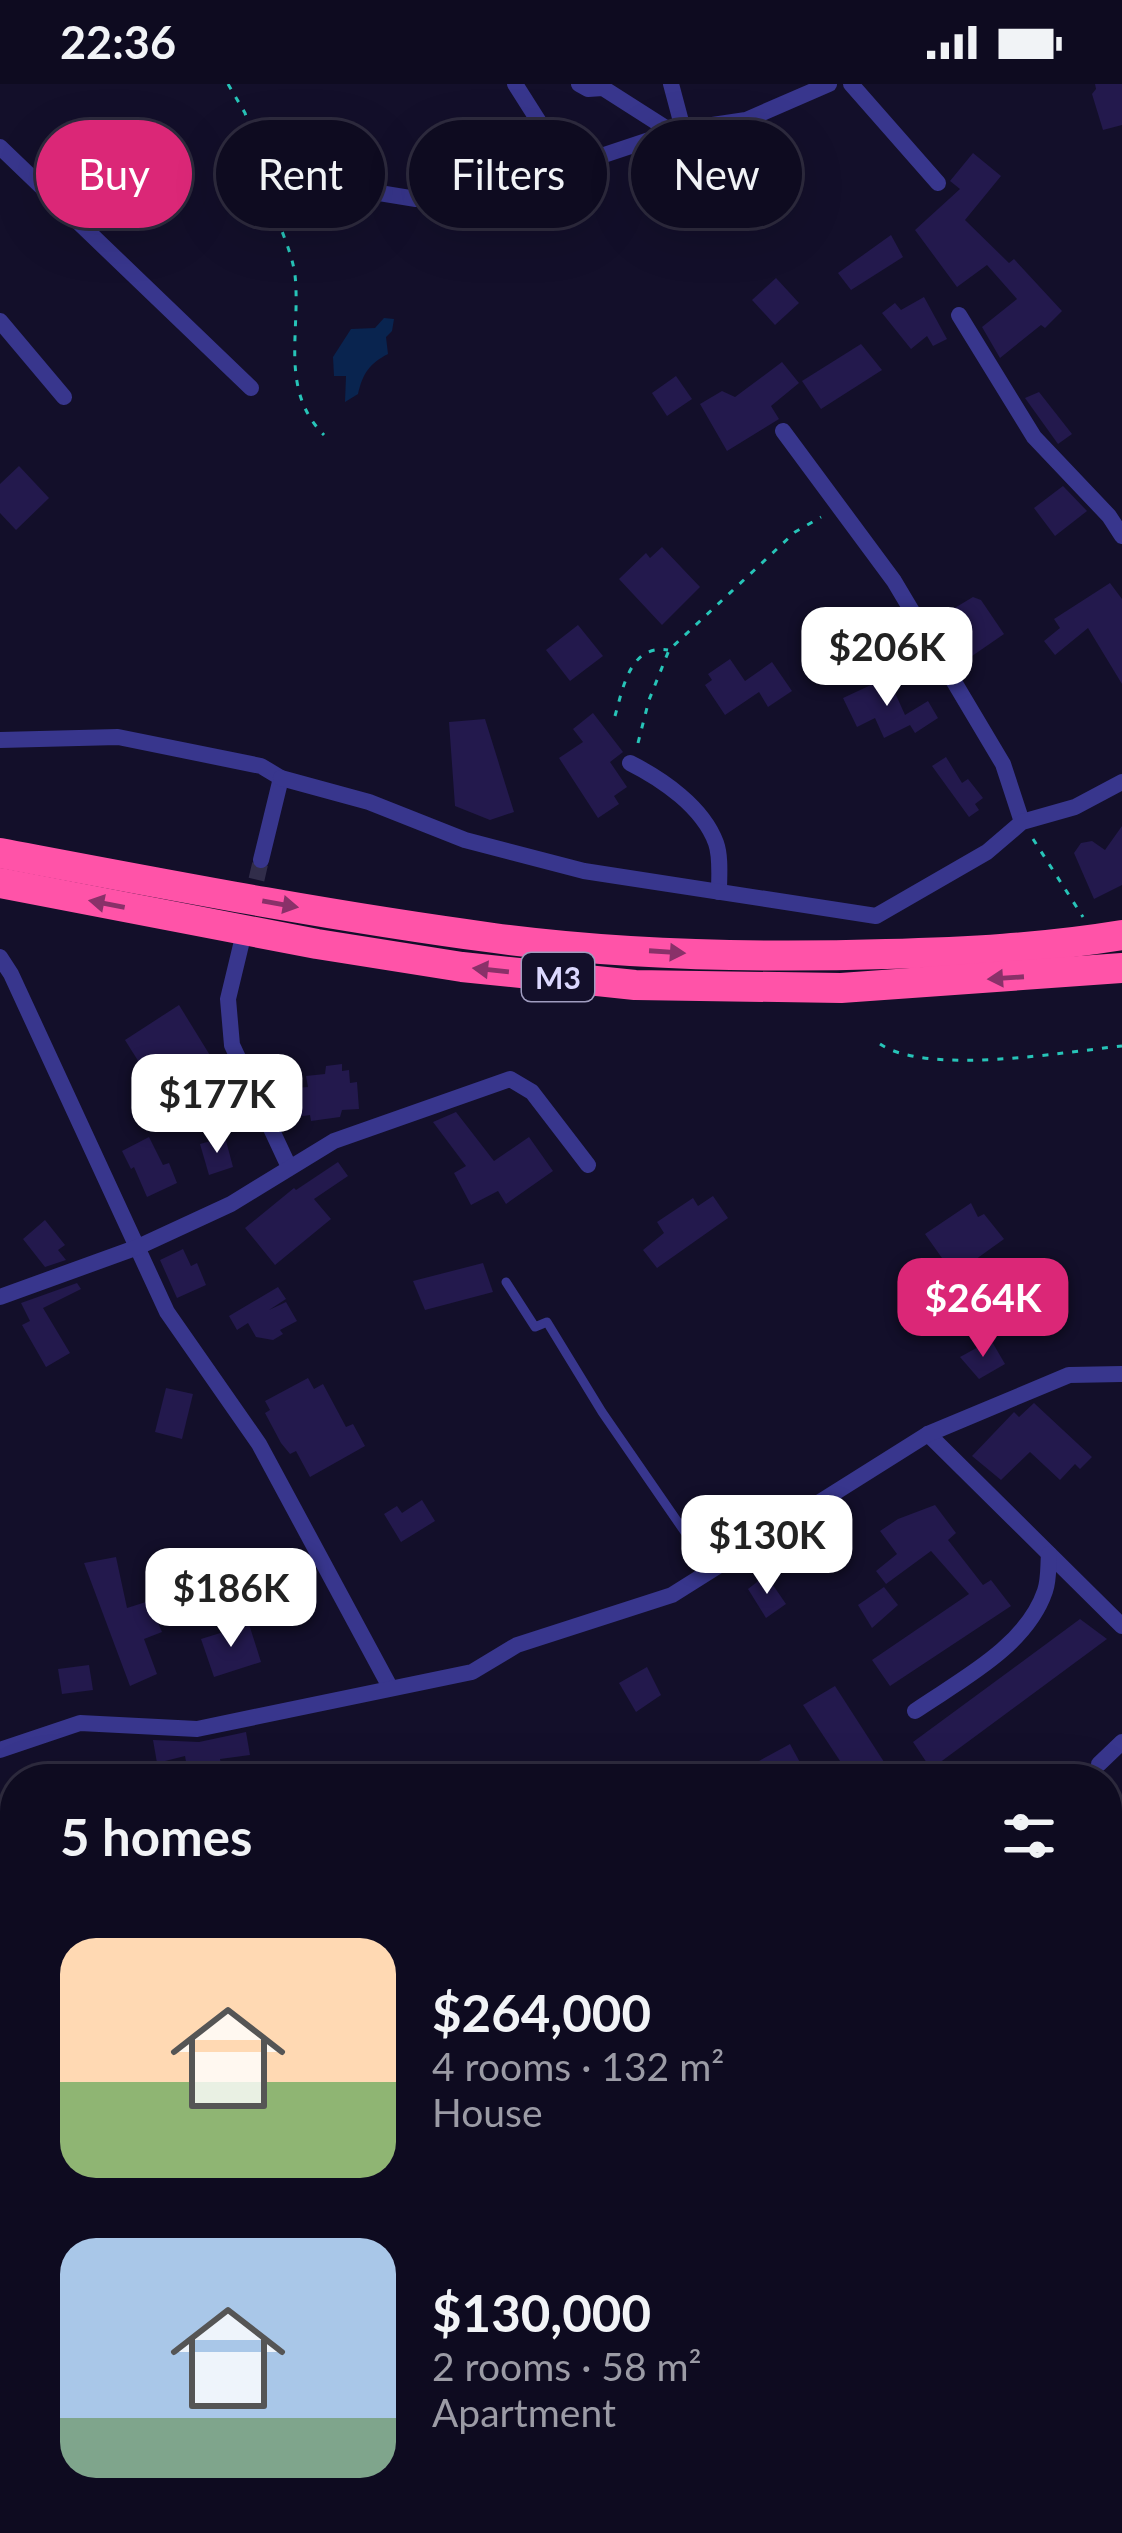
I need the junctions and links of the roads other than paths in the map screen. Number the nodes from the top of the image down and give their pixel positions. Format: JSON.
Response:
{"nodes":[{"id":1,"x":515,"y":84,"type":"edge"},
{"id":2,"x":671,"y":84,"type":"edge"},
{"id":3,"x":830,"y":84,"type":"edge"},
{"id":4,"x":851,"y":84,"type":"edge"},
{"id":5,"x":589,"y":86,"type":"edge"},
{"id":6,"x":538,"y":120,"type":"edge"},
{"id":7,"x":659,"y":120,"type":"edge"},
{"id":8,"x":676,"y":120,"type":"edge"},
{"id":9,"x":746,"y":120,"type":"edge"},
{"id":10,"x":0,"y":147,"type":"edge"},
{"id":11,"x":938,"y":184,"type":"dead end"},
{"id":12,"x":959,"y":314,"type":"dead end"},
{"id":13,"x":0,"y":321,"type":"edge"},
{"id":14,"x":251,"y":388,"type":"dead end"},
{"id":15,"x":64,"y":398,"type":"dead end"},
{"id":16,"x":783,"y":430,"type":"dead end"},
{"id":17,"x":1122,"y":536,"type":"edge"},
{"id":18,"x":0,"y":740,"type":"edge"},
{"id":19,"x":630,"y":763,"type":"road end"},
{"id":20,"x":281,"y":778,"type":"junction"},
{"id":21,"x":1122,"y":782,"type":"edge"},
{"id":22,"x":1022,"y":822,"type":"junction"},
{"id":23,"x":0,"y":853,"type":"edge"},
{"id":24,"x":261,"y":860,"type":"tunnel mouth"},
{"id":25,"x":0,"y":884,"type":"edge"},
{"id":26,"x":719,"y":892,"type":"junction"},
{"id":27,"x":1122,"y":935,"type":"edge"},
{"id":28,"x":241,"y":945,"type":"dead end"},
{"id":29,"x":0,"y":957,"type":"edge"},
{"id":30,"x":1122,"y":968,"type":"edge"},
{"id":31,"x":588,"y":1166,"type":"dead end"},
{"id":32,"x":289,"y":1167,"type":"junction"},
{"id":33,"x":138,"y":1246,"type":"junction"},
{"id":34,"x":506,"y":1282,"type":"dead end"},
{"id":35,"x":0,"y":1297,"type":"edge"},
{"id":36,"x":1122,"y":1374,"type":"edge"},
{"id":37,"x":928,"y":1434,"type":"junction"},
{"id":38,"x":1049,"y":1554,"type":"junction"},
{"id":39,"x":711,"y":1570,"type":"junction"},
{"id":40,"x":1122,"y":1626,"type":"edge"},
{"id":41,"x":390,"y":1687,"type":"junction"},
{"id":42,"x":915,"y":1711,"type":"dead end"},
{"id":43,"x":1122,"y":1742,"type":"edge"},
{"id":44,"x":0,"y":1750,"type":"edge"},
{"id":45,"x":1099,"y":1764,"type":"dead end"}],
"edges":[{"from":1,"to":6,"type":"street"},
{"from":2,"to":8,"type":"street"},
{"from":3,"to":9,"type":"street"},
{"from":4,"to":11,"type":"street"},
{"from":5,"to":7,"type":"street"},
{"from":10,"to":14,"type":"street"},
{"from":12,"to":17,"type":"street"},
{"from":13,"to":15,"type":"street"},
{"from":16,"to":22,"type":"street"},
{"from":18,"to":20,"type":"street"},
{"from":19,"to":26,"type":"street"},
{"from":20,"to":24,"type":"street"},
{"from":20,"to":26,"type":"street"},
{"from":21,"to":22,"type":"street"},
{"from":22,"to":26,"type":"street"},
{"from":23,"to":27,"type":"highway","number":"M3","one_way":true},
{"from":30,"to":25,"type":"highway","number":"M3","one_way":true},
{"from":28,"to":32,"type":"street"},
{"from":29,"to":33,"type":"street"},
{"from":31,"to":32,"type":"street"},
{"from":32,"to":33,"type":"street"},
{"from":33,"to":35,"type":"street"},
{"from":33,"to":41,"type":"street"},
{"from":34,"to":39,"type":"lane"},
{"from":36,"to":37,"type":"street"},
{"from":37,"to":38,"type":"street"},
{"from":37,"to":39,"type":"street"},
{"from":38,"to":40,"type":"street"},
{"from":38,"to":42,"type":"street"},
{"from":39,"to":41,"type":"street"},
{"from":41,"to":44,"type":"street"},
{"from":43,"to":45,"type":"street"}]}
